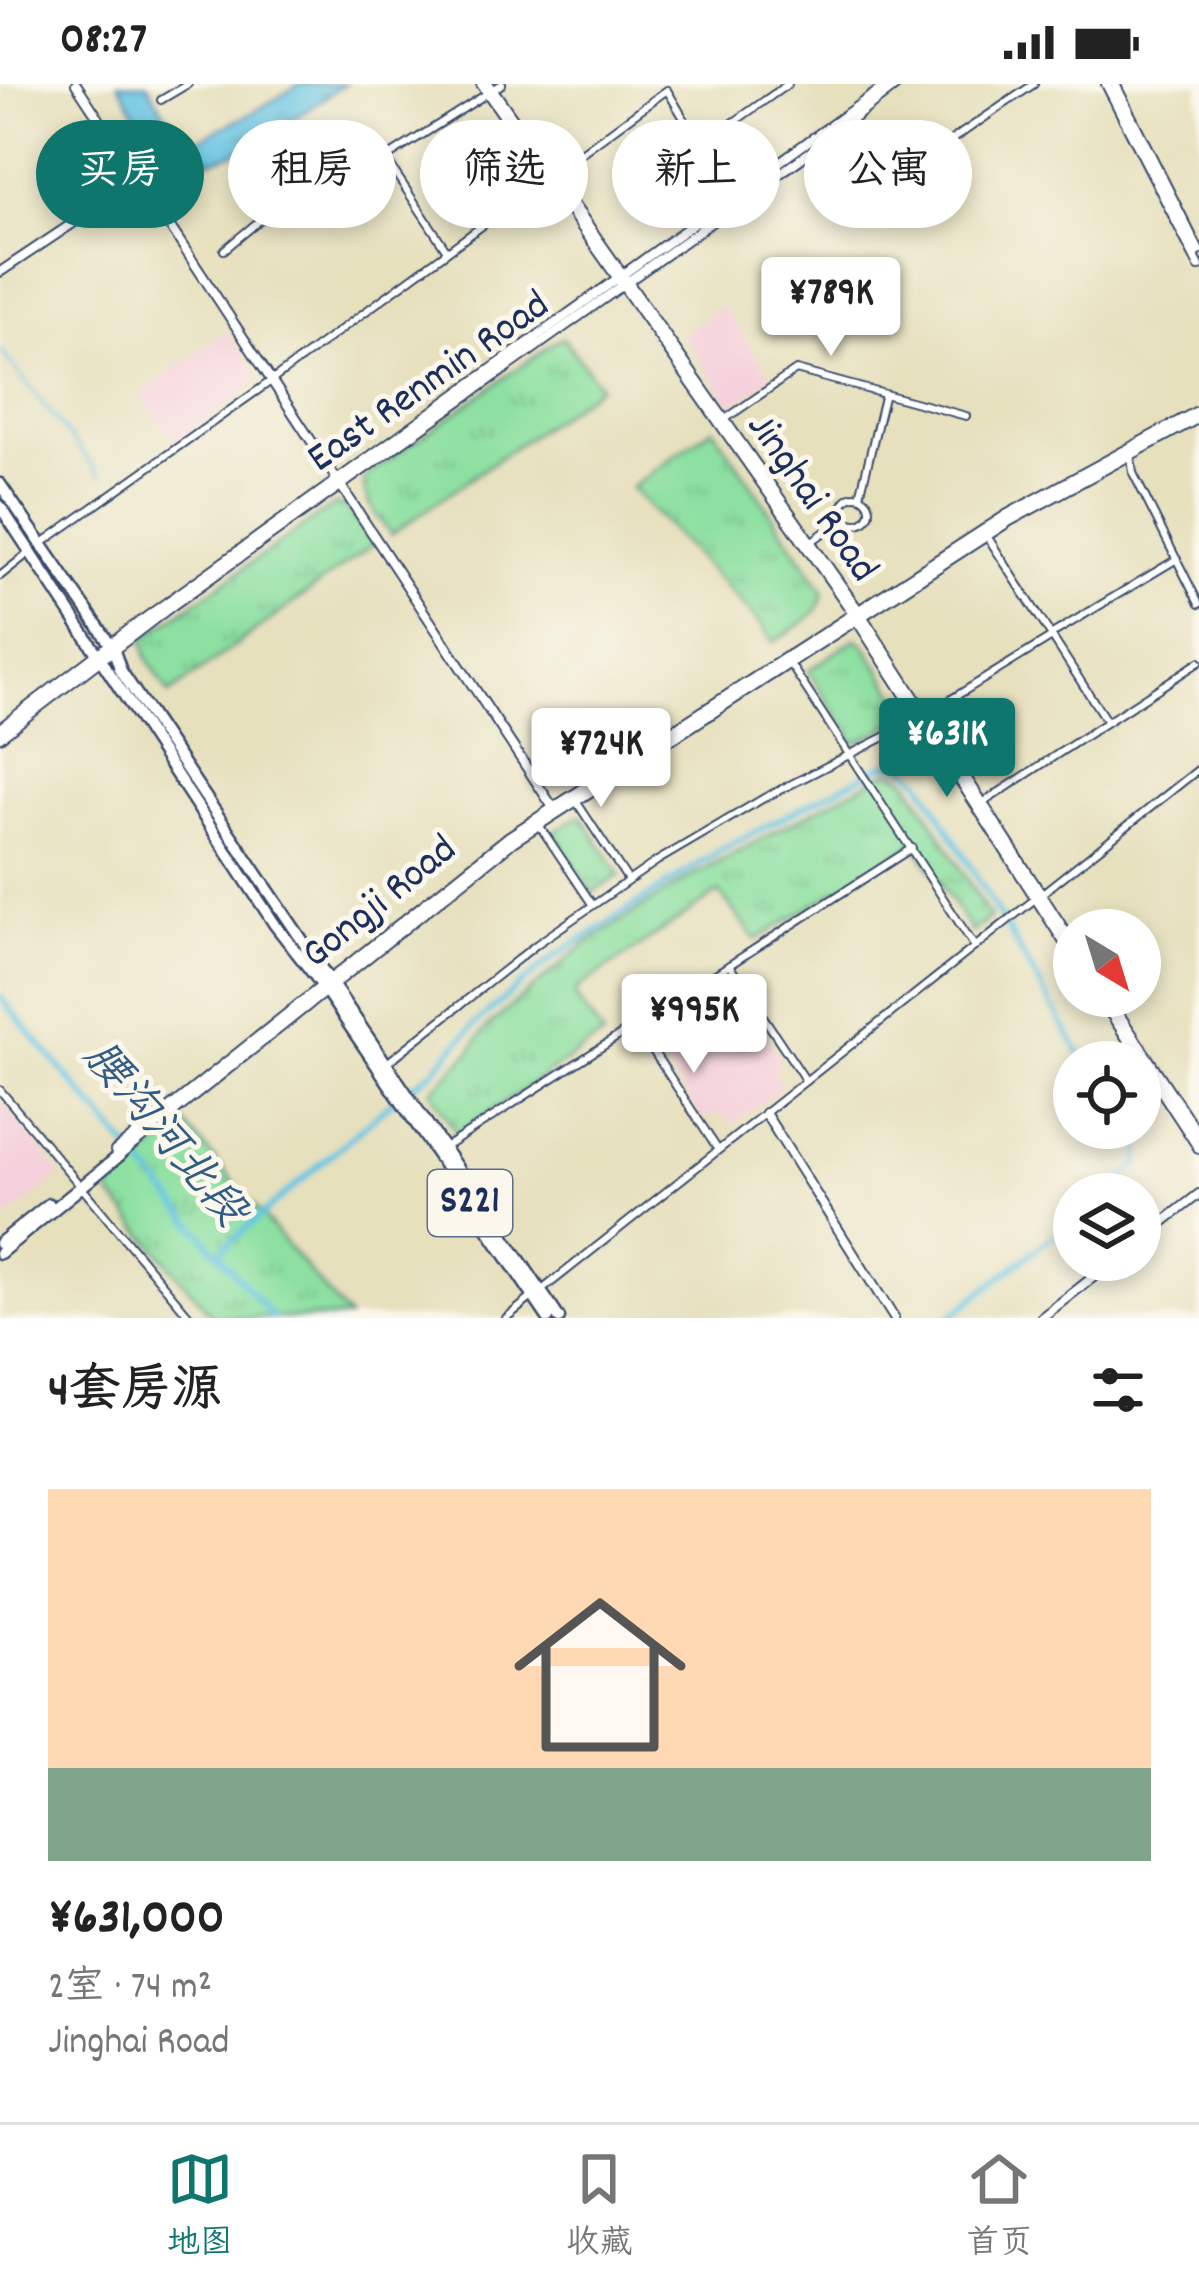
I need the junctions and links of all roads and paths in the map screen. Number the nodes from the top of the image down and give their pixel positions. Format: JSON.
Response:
{"nodes":[{"id":1,"x":76,"y":84,"type":"edge"},
{"id":2,"x":188,"y":84,"type":"edge"},
{"id":3,"x":788,"y":84,"type":"edge"},
{"id":4,"x":888,"y":84,"type":"edge"},
{"id":5,"x":898,"y":84,"type":"edge"},
{"id":6,"x":1034,"y":84,"type":"edge"},
{"id":7,"x":1106,"y":84,"type":"edge"},
{"id":8,"x":1115,"y":84,"type":"edge"},
{"id":9,"x":491,"y":87,"type":"edge"},
{"id":10,"x":666,"y":87,"type":"edge"},
{"id":11,"x":161,"y":100,"type":"dead end"},
{"id":12,"x":100,"y":120,"type":"edge"},
{"id":13,"x":513,"y":120,"type":"edge"},
{"id":14,"x":685,"y":120,"type":"edge"},
{"id":15,"x":737,"y":120,"type":"edge"},
{"id":16,"x":972,"y":126,"type":"edge"},
{"id":17,"x":588,"y":146,"type":"edge"},
{"id":18,"x":396,"y":151,"type":"edge"},
{"id":19,"x":780,"y":163,"type":"edge"},
{"id":20,"x":396,"y":174,"type":"edge"},
{"id":21,"x":66,"y":228,"type":"edge"},
{"id":22,"x":171,"y":228,"type":"edge"},
{"id":23,"x":251,"y":228,"type":"edge"},
{"id":24,"x":478,"y":228,"type":"edge"},
{"id":25,"x":588,"y":228,"type":"edge"},
{"id":26,"x":692,"y":228,"type":"edge"},
{"id":27,"x":224,"y":250,"type":"dead end"},
{"id":28,"x":447,"y":251,"type":"junction"},
{"id":29,"x":1199,"y":251,"type":"edge"},
{"id":30,"x":1199,"y":266,"type":"edge"},
{"id":31,"x":0,"y":272,"type":"edge"},
{"id":32,"x":624,"y":279,"type":"junction"},
{"id":33,"x":271,"y":381,"type":"junction"},
{"id":34,"x":884,"y":397,"type":"junction"},
{"id":35,"x":1199,"y":414,"type":"edge"},
{"id":36,"x":966,"y":416,"type":"dead end"},
{"id":37,"x":723,"y":421,"type":"junction"},
{"id":38,"x":1132,"y":453,"type":"junction"},
{"id":39,"x":338,"y":482,"type":"junction"},
{"id":40,"x":0,"y":484,"type":"edge"},
{"id":41,"x":860,"y":496,"type":"junction"},
{"id":42,"x":0,"y":506,"type":"edge"},
{"id":43,"x":844,"y":518,"type":"junction"},
{"id":44,"x":986,"y":536,"type":"junction"},
{"id":45,"x":809,"y":544,"type":"junction"},
{"id":46,"x":37,"y":547,"type":"junction"},
{"id":47,"x":1177,"y":559,"type":"junction"},
{"id":48,"x":0,"y":576,"type":"edge"},
{"id":49,"x":1199,"y":604,"type":"edge"},
{"id":50,"x":857,"y":614,"type":"junction"},
{"id":51,"x":1051,"y":636,"type":"junction"},
{"id":52,"x":112,"y":645,"type":"junction"},
{"id":53,"x":100,"y":654,"type":"junction"},
{"id":54,"x":789,"y":662,"type":"junction"},
{"id":55,"x":1199,"y":662,"type":"edge"},
{"id":56,"x":923,"y":717,"type":"junction"},
{"id":57,"x":1107,"y":722,"type":"junction"},
{"id":58,"x":0,"y":733,"type":"edge"},
{"id":59,"x":851,"y":752,"type":"junction"},
{"id":60,"x":1199,"y":770,"type":"edge"},
{"id":61,"x":573,"y":798,"type":"junction"},
{"id":62,"x":980,"y":805,"type":"junction"},
{"id":63,"x":555,"y":810,"type":"junction"},
{"id":64,"x":537,"y":822,"type":"junction"},
{"id":65,"x":912,"y":848,"type":"junction"},
{"id":66,"x":628,"y":880,"type":"junction"},
{"id":67,"x":1038,"y":897,"type":"junction"},
{"id":68,"x":592,"y":904,"type":"junction"},
{"id":69,"x":1053,"y":917,"type":"edge"},
{"id":70,"x":1053,"y":922,"type":"edge"},
{"id":71,"x":975,"y":947,"type":"junction"},
{"id":72,"x":729,"y":965,"type":"junction"},
{"id":73,"x":328,"y":985,"type":"junction"},
{"id":74,"x":1116,"y":1017,"type":"edge"},
{"id":75,"x":1117,"y":1017,"type":"edge"},
{"id":76,"x":636,"y":1025,"type":"junction"},
{"id":77,"x":387,"y":1063,"type":"junction"},
{"id":78,"x":806,"y":1081,"type":"junction"},
{"id":79,"x":395,"y":1084,"type":"junction"},
{"id":80,"x":0,"y":1090,"type":"edge"},
{"id":81,"x":410,"y":1106,"type":"junction"},
{"id":82,"x":765,"y":1113,"type":"junction"},
{"id":83,"x":1199,"y":1136,"type":"edge"},
{"id":84,"x":444,"y":1148,"type":"junction"},
{"id":85,"x":1199,"y":1149,"type":"edge"},
{"id":86,"x":718,"y":1150,"type":"junction"},
{"id":87,"x":117,"y":1154,"type":"joint"},
{"id":88,"x":79,"y":1184,"type":"junction"},
{"id":89,"x":1199,"y":1194,"type":"edge"},
{"id":90,"x":1161,"y":1224,"type":"edge"},
{"id":91,"x":0,"y":1243,"type":"edge"},
{"id":92,"x":0,"y":1253,"type":"edge"},
{"id":93,"x":1088,"y":1281,"type":"edge"},
{"id":94,"x":537,"y":1294,"type":"junction"},
{"id":95,"x":191,"y":1318,"type":"edge"},
{"id":96,"x":506,"y":1318,"type":"edge"},
{"id":97,"x":548,"y":1318,"type":"edge"},
{"id":98,"x":559,"y":1318,"type":"edge"},
{"id":99,"x":894,"y":1318,"type":"edge"},
{"id":100,"x":1041,"y":1318,"type":"edge"}],
"edges":[{"from":1,"to":12,"type":"street"},
{"from":2,"to":11,"type":"street"},
{"from":3,"to":15,"type":"street"},
{"from":4,"to":19,"type":"street","name":"East Renmin Road"},
{"from":5,"to":32,"type":"street","name":"East Renmin Road"},
{"from":6,"to":16,"type":"street"},
{"from":7,"to":30,"type":"street"},
{"from":8,"to":29,"type":"street"},
{"from":9,"to":13,"type":"street","name":"Jinghai Road"},
{"from":9,"to":18,"type":"street"},
{"from":10,"to":14,"type":"street"},
{"from":10,"to":17,"type":"street"},
{"from":20,"to":28,"type":"street"},
{"from":21,"to":31,"type":"street"},
{"from":22,"to":33,"type":"street"},
{"from":23,"to":27,"type":"street"},
{"from":24,"to":28,"type":"street"},
{"from":25,"to":32,"type":"street","name":"Jinghai Road"},
{"from":26,"to":32,"type":"street","name":"East Renmin Road"},
{"from":28,"to":33,"type":"street"},
{"from":32,"to":37,"type":"street","name":"Jinghai Road"},
{"from":32,"to":39,"type":"street","name":"East Renmin Road"},
{"from":33,"to":39,"type":"street"},
{"from":33,"to":46,"type":"street"},
{"from":34,"to":36,"type":"street"},
{"from":34,"to":37,"type":"street"},
{"from":34,"to":41,"type":"street"},
{"from":35,"to":38,"type":"street","name":"Gongji Road"},
{"from":35,"to":50,"type":"street","name":"Gongji Road"},
{"from":37,"to":45,"type":"street","name":"Jinghai Road"},
{"from":38,"to":44,"type":"street","name":"Gongji Road"},
{"from":38,"to":47,"type":"street"},
{"from":39,"to":52,"type":"street","name":"East Renmin Road"},
{"from":39,"to":63,"type":"street"},
{"from":40,"to":46,"type":"main road"},
{"from":41,"to":43,"type":"street"},
{"from":41,"to":43,"type":"street"},
{"from":42,"to":46,"type":"main road"},
{"from":43,"to":45,"type":"street"},
{"from":44,"to":50,"type":"street","name":"Gongji Road"},
{"from":44,"to":51,"type":"street"},
{"from":45,"to":50,"type":"street","name":"Jinghai Road"},
{"from":46,"to":48,"type":"street"},
{"from":46,"to":52,"type":"main road"},
{"from":46,"to":53,"type":"main road"},
{"from":47,"to":49,"type":"street"},
{"from":47,"to":51,"type":"street"},
{"from":50,"to":54,"type":"street","name":"Gongji Road"},
{"from":50,"to":56,"type":"street","name":"Jinghai Road"},
{"from":50,"to":61,"type":"street","name":"Gongji Road"},
{"from":51,"to":56,"type":"street"},
{"from":51,"to":57,"type":"street"},
{"from":52,"to":53,"type":"street","name":"East Renmin Road"},
{"from":52,"to":73,"type":"main road"},
{"from":53,"to":58,"type":"street","name":"East Renmin Road"},
{"from":53,"to":73,"type":"main road"},
{"from":54,"to":59,"type":"street"},
{"from":54,"to":61,"type":"street","name":"Gongji Road"},
{"from":55,"to":57,"type":"street"},
{"from":56,"to":59,"type":"street"},
{"from":56,"to":62,"type":"street","name":"Jinghai Road"},
{"from":57,"to":62,"type":"street"},
{"from":59,"to":65,"type":"street"},
{"from":59,"to":66,"type":"street"},
{"from":60,"to":67,"type":"street"},
{"from":61,"to":63,"type":"street","name":"Gongji Road"},
{"from":61,"to":66,"type":"street"},
{"from":62,"to":67,"type":"street","name":"Jinghai Road"},
{"from":63,"to":64,"type":"street","name":"Gongji Road"},
{"from":64,"to":68,"type":"street"},
{"from":64,"to":73,"type":"street","name":"Gongji Road"},
{"from":65,"to":71,"type":"street"},
{"from":65,"to":72,"type":"street"},
{"from":66,"to":68,"type":"street"},
{"from":67,"to":69,"type":"street","name":"Jinghai Road"},
{"from":67,"to":70,"type":"street","name":"Jinghai Road"},
{"from":67,"to":71,"type":"street"},
{"from":68,"to":77,"type":"street"},
{"from":71,"to":78,"type":"street"},
{"from":72,"to":76,"type":"street"},
{"from":72,"to":78,"type":"street"},
{"from":73,"to":77,"type":"main road","number":"S221"},
{"from":73,"to":79,"type":"main road","number":"S221"},
{"from":73,"to":87,"type":"street","name":"Gongji Road"},
{"from":74,"to":85,"type":"street"},
{"from":75,"to":83,"type":"street"},
{"from":76,"to":84,"type":"street"},
{"from":76,"to":86,"type":"street"},
{"from":77,"to":79,"type":"main road","number":"S221"},
{"from":78,"to":82,"type":"street"},
{"from":79,"to":81,"type":"main road","number":"S221"},
{"from":80,"to":88,"type":"street"},
{"from":81,"to":84,"type":"main road","number":"S221"},
{"from":81,"to":94,"type":"main road","number":"S221"},
{"from":82,"to":86,"type":"street"},
{"from":82,"to":99,"type":"street"},
{"from":84,"to":94,"type":"main road","number":"S221"},
{"from":86,"to":94,"type":"street"},
{"from":87,"to":88,"type":"main road","name":"Gongji Road"},
{"from":88,"to":91,"type":"main road","name":"Gongji Road"},
{"from":88,"to":92,"type":"main road","name":"Gongji Road"},
{"from":88,"to":95,"type":"street"},
{"from":89,"to":90,"type":"street"},
{"from":93,"to":100,"type":"street"},
{"from":94,"to":96,"type":"street"},
{"from":94,"to":97,"type":"main road","number":"S221"},
{"from":94,"to":98,"type":"main road","number":"S221"}]}
